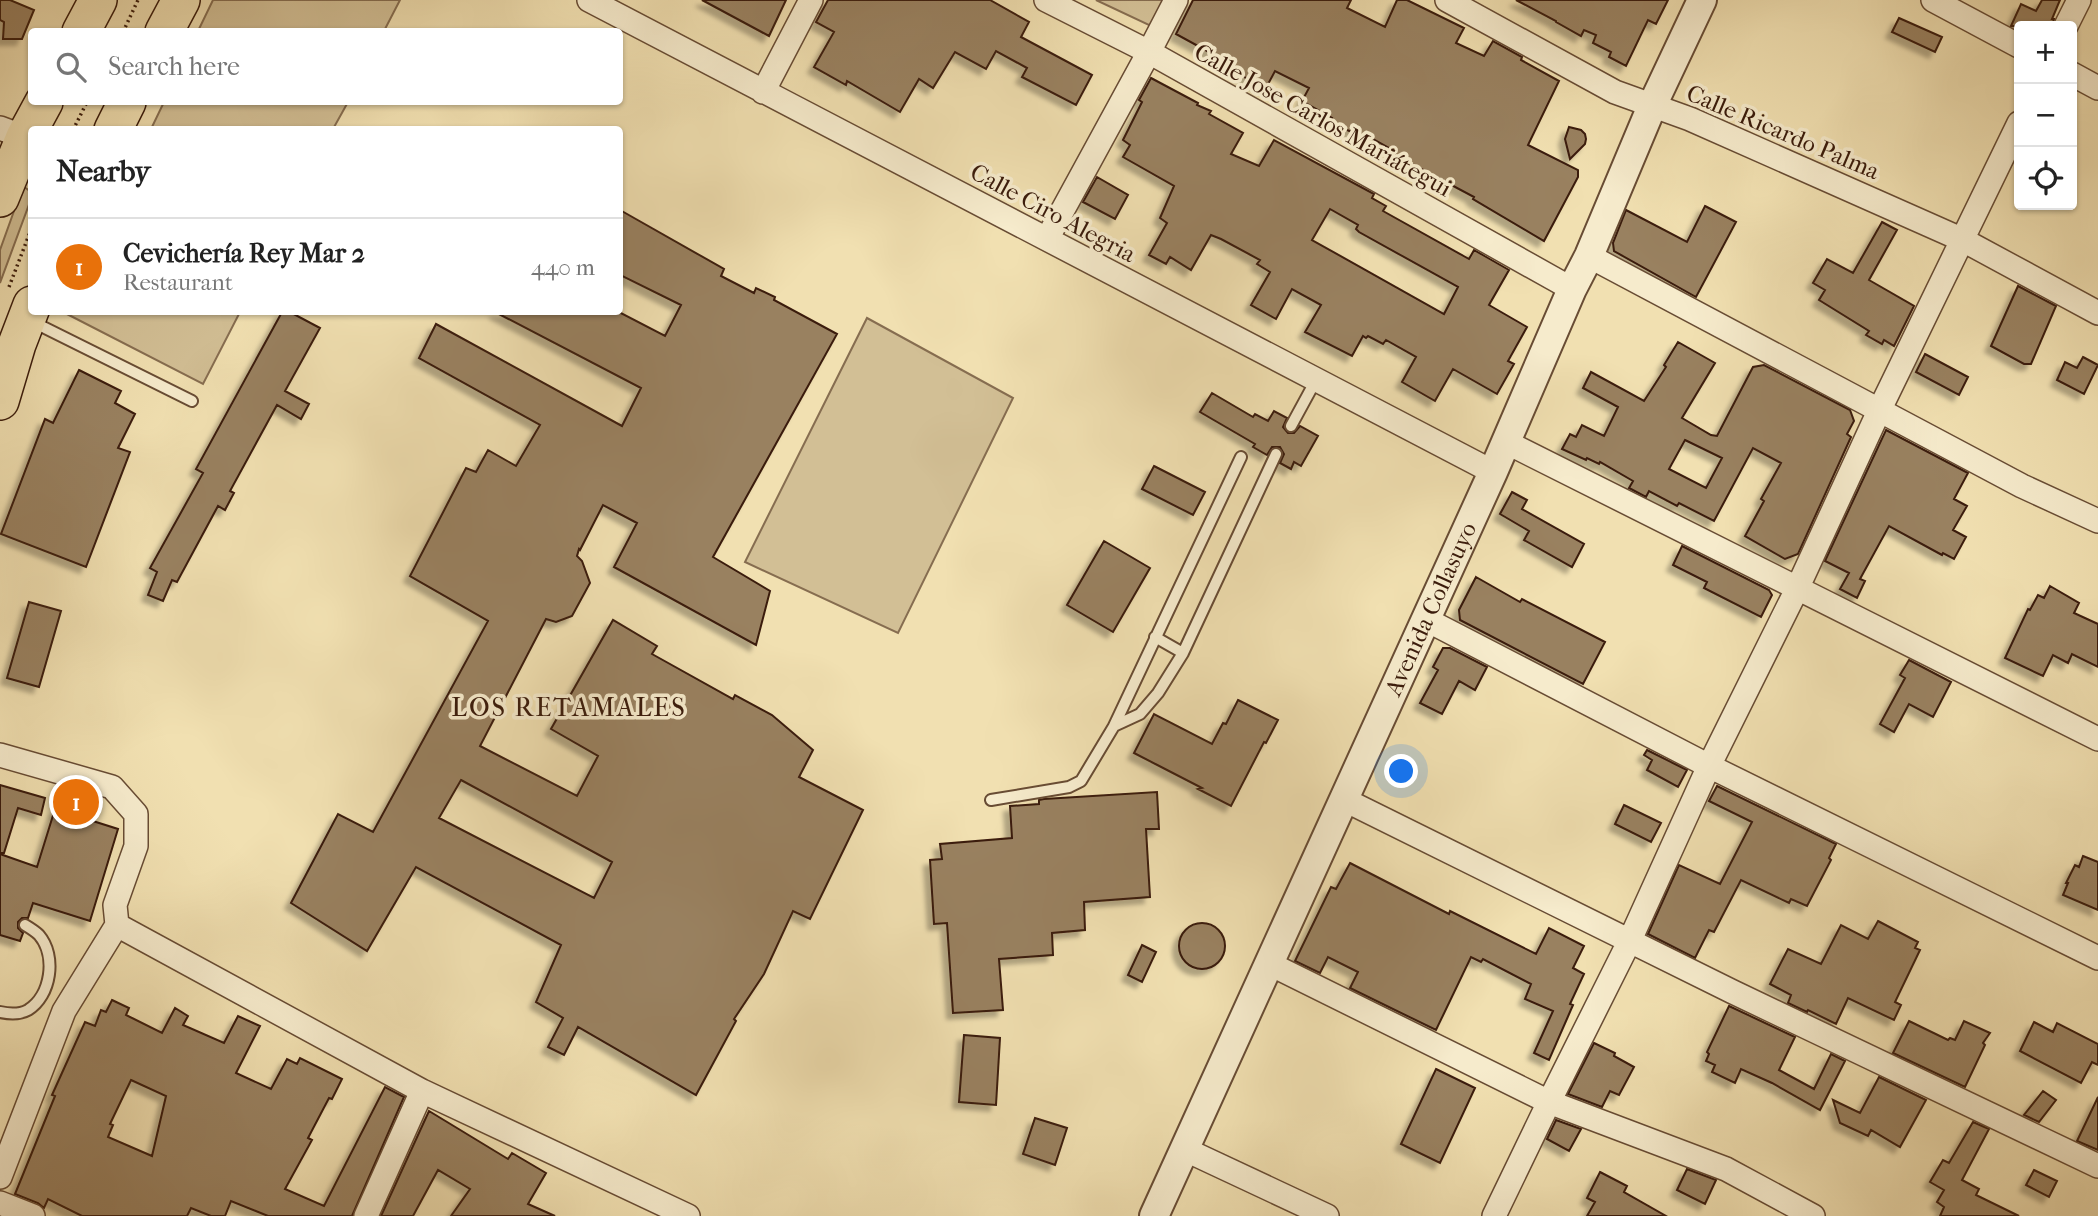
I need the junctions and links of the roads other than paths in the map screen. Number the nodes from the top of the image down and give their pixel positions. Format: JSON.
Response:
{"nodes":[{"id":1,"x":98,"y":0,"type":"edge"},
{"id":2,"x":181,"y":0,"type":"edge"},
{"id":3,"x":589,"y":0,"type":"edge"},
{"id":4,"x":811,"y":0,"type":"edge"},
{"id":5,"x":1046,"y":0,"type":"edge"},
{"id":6,"x":1175,"y":0,"type":"edge"},
{"id":7,"x":1447,"y":0,"type":"edge"},
{"id":8,"x":1702,"y":0,"type":"edge"},
{"id":9,"x":1933,"y":0,"type":"edge"},
{"id":10,"x":2079,"y":0,"type":"edge"},
{"id":11,"x":2068,"y":21,"type":"edge"},
{"id":12,"x":83,"y":28,"type":"edge"},
{"id":13,"x":166,"y":28,"type":"edge"},
{"id":14,"x":2014,"y":43,"type":"edge"},
{"id":15,"x":1149,"y":52,"type":"junction"},
{"id":16,"x":2077,"y":77,"type":"edge"},
{"id":17,"x":2098,"y":88,"type":"edge"},
{"id":18,"x":764,"y":92,"type":"junction"},
{"id":19,"x":42,"y":105,"type":"edge"},
{"id":20,"x":126,"y":105,"type":"edge"},
{"id":21,"x":1653,"y":106,"type":"junction"},
{"id":22,"x":115,"y":126,"type":"edge"},
{"id":23,"x":2014,"y":133,"type":"edge"},
{"id":24,"x":19,"y":135,"type":"edge"},
{"id":25,"x":2,"y":186,"type":"edge"},
{"id":26,"x":1047,"y":239,"type":"junction"},
{"id":27,"x":1963,"y":240,"type":"junction"},
{"id":28,"x":1590,"y":256,"type":"junction"},
{"id":29,"x":1572,"y":289,"type":"junction"},
{"id":30,"x":22,"y":304,"type":"edge"},
{"id":31,"x":2098,"y":313,"type":"edge"},
{"id":32,"x":41,"y":315,"type":"edge"},
{"id":33,"x":1315,"y":380,"type":"junction"},
{"id":34,"x":0,"y":401,"type":"edge"},
{"id":35,"x":192,"y":401,"type":"dead end"},
{"id":36,"x":1879,"y":411,"type":"junction"},
{"id":37,"x":1290,"y":426,"type":"dead end"},
{"id":38,"x":1506,"y":442,"type":"junction"},
{"id":39,"x":1276,"y":454,"type":"dead end"},
{"id":40,"x":1241,"y":457,"type":"dead end"},
{"id":41,"x":1493,"y":472,"type":"junction"},
{"id":42,"x":2098,"y":521,"type":"edge"},
{"id":43,"x":1797,"y":589,"type":"junction"},
{"id":44,"x":1425,"y":618,"type":"junction"},
{"id":45,"x":1154,"y":637,"type":"junction"},
{"id":46,"x":1183,"y":653,"type":"junction"},
{"id":47,"x":1114,"y":726,"type":"junction"},
{"id":48,"x":2098,"y":739,"type":"edge"},
{"id":49,"x":0,"y":755,"type":"edge"},
{"id":50,"x":1709,"y":766,"type":"junction"},
{"id":51,"x":1343,"y":799,"type":"junction"},
{"id":52,"x":991,"y":800,"type":"dead end"},
{"id":53,"x":26,"y":925,"type":"dead end"},
{"id":54,"x":117,"y":925,"type":"junction"},
{"id":55,"x":1630,"y":940,"type":"junction"},
{"id":56,"x":2098,"y":958,"type":"edge"},
{"id":57,"x":1270,"y":964,"type":"junction"},
{"id":58,"x":0,"y":1012,"type":"edge"},
{"id":59,"x":422,"y":1091,"type":"junction"},
{"id":60,"x":1549,"y":1101,"type":"junction"},
{"id":61,"x":1184,"y":1149,"type":"junction"},
{"id":62,"x":2098,"y":1166,"type":"edge"},
{"id":63,"x":0,"y":1177,"type":"edge"},
{"id":64,"x":0,"y":1203,"type":"edge"},
{"id":65,"x":33,"y":1216,"type":"edge"},
{"id":66,"x":366,"y":1216,"type":"edge"},
{"id":67,"x":688,"y":1216,"type":"edge"},
{"id":68,"x":1154,"y":1216,"type":"edge"},
{"id":69,"x":1327,"y":1216,"type":"edge"},
{"id":70,"x":1494,"y":1216,"type":"edge"},
{"id":71,"x":1813,"y":1216,"type":"edge"}],
"edges":[{"from":1,"to":12,"type":"highway"},
{"from":2,"to":13,"type":"highway"},
{"from":3,"to":18,"type":"street","name":"Calle Ciro Alegria"},
{"from":4,"to":18,"type":"street"},
{"from":5,"to":15,"type":"street","name":"Calle Jose Carlos Mariátegui"},
{"from":6,"to":15,"type":"street"},
{"from":7,"to":21,"type":"street","name":"Calle Ricardo Palma"},
{"from":8,"to":21,"type":"street","name":"Avenida Collasuyo"},
{"from":9,"to":14,"type":"street"},
{"from":10,"to":11,"type":"street"},
{"from":15,"to":26,"type":"street"},
{"from":15,"to":29,"type":"street","name":"Calle Jose Carlos Mariátegui"},
{"from":16,"to":17,"type":"street"},
{"from":18,"to":26,"type":"street","name":"Calle Ciro Alegria"},
{"from":19,"to":24,"type":"highway"},
{"from":20,"to":22,"type":"highway"},
{"from":21,"to":27,"type":"street","name":"Calle Ricardo Palma"},
{"from":21,"to":28,"type":"street","name":"Avenida Collasuyo"},
{"from":23,"to":27,"type":"street"},
{"from":24,"to":25,"type":"highway"},
{"from":26,"to":33,"type":"street","name":"Calle Ciro Alegria"},
{"from":27,"to":31,"type":"street","name":"Calle Ricardo Palma"},
{"from":27,"to":36,"type":"street"},
{"from":28,"to":29,"type":"street","name":"Avenida Collasuyo"},
{"from":28,"to":36,"type":"street"},
{"from":29,"to":38,"type":"street","name":"Avenida Collasuyo"},
{"from":30,"to":34,"type":"highway"},
{"from":32,"to":35,"type":"lane"},
{"from":33,"to":37,"type":"lane"},
{"from":33,"to":41,"type":"street","name":"Calle Ciro Alegria"},
{"from":36,"to":42,"type":"street"},
{"from":36,"to":43,"type":"street"},
{"from":38,"to":41,"type":"street","name":"Avenida Collasuyo"},
{"from":38,"to":43,"type":"street"},
{"from":39,"to":46,"type":"lane"},
{"from":40,"to":45,"type":"lane"},
{"from":41,"to":44,"type":"street","name":"Avenida Collasuyo"},
{"from":43,"to":48,"type":"street"},
{"from":43,"to":50,"type":"street"},
{"from":44,"to":50,"type":"street"},
{"from":44,"to":51,"type":"street","name":"Avenida Collasuyo"},
{"from":45,"to":46,"type":"lane"},
{"from":45,"to":47,"type":"lane"},
{"from":46,"to":47,"type":"lane"},
{"from":47,"to":52,"type":"lane"},
{"from":49,"to":54,"type":"street"},
{"from":50,"to":55,"type":"street"},
{"from":50,"to":56,"type":"street"},
{"from":51,"to":55,"type":"street"},
{"from":51,"to":57,"type":"street","name":"Avenida Collasuyo"},
{"from":53,"to":58,"type":"lane"},
{"from":54,"to":59,"type":"street"},
{"from":54,"to":63,"type":"street"},
{"from":55,"to":60,"type":"street"},
{"from":55,"to":62,"type":"street"},
{"from":57,"to":60,"type":"street"},
{"from":57,"to":61,"type":"street","name":"Avenida Collasuyo"},
{"from":59,"to":66,"type":"street"},
{"from":59,"to":67,"type":"street"},
{"from":60,"to":70,"type":"street"},
{"from":60,"to":71,"type":"street"},
{"from":61,"to":68,"type":"street","name":"Avenida Collasuyo"},
{"from":61,"to":69,"type":"street"},
{"from":64,"to":65,"type":"street"}]}
